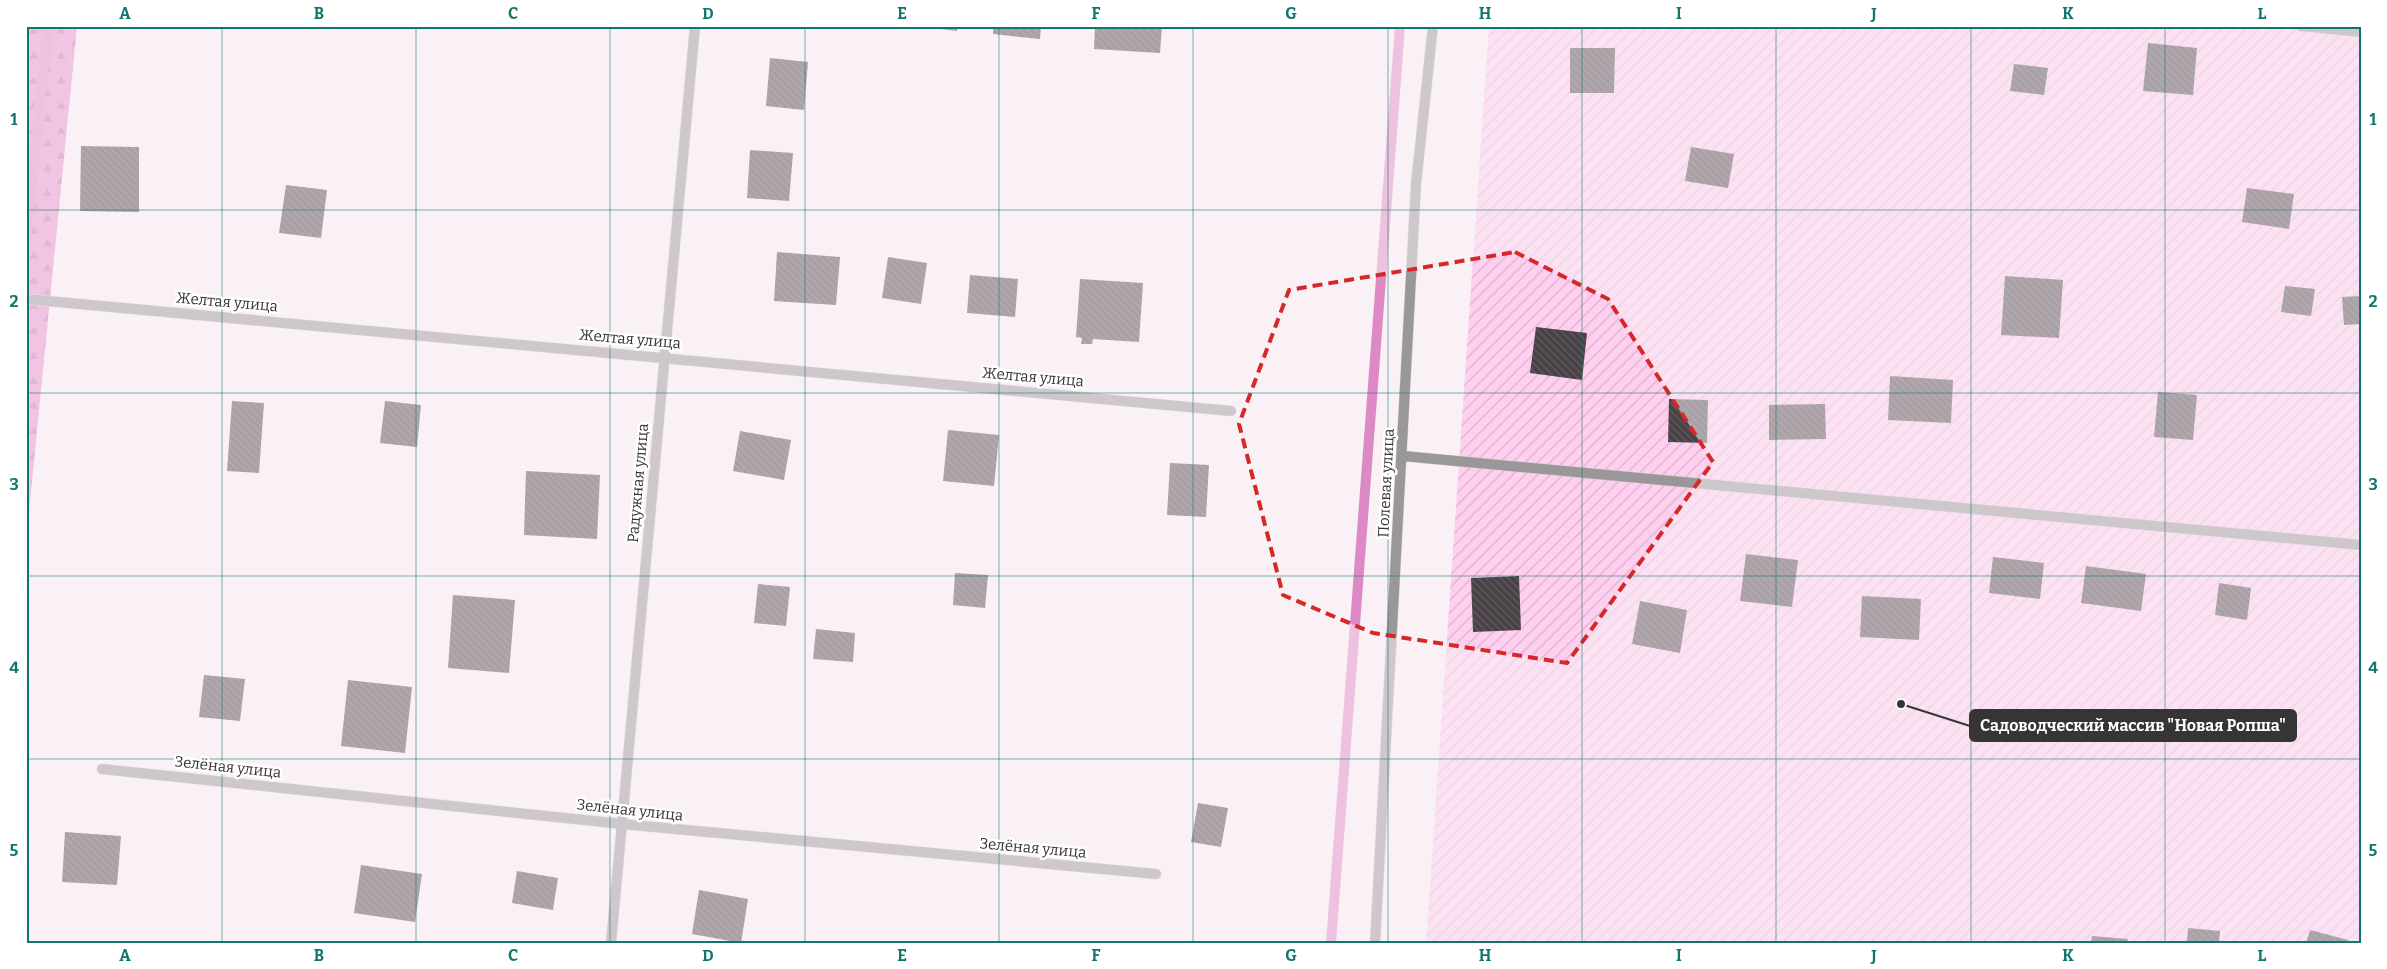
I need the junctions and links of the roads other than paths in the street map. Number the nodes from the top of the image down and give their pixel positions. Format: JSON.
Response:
{"nodes":[{"id":1,"x":695,"y":26,"type":"edge"},
{"id":2,"x":1433,"y":26,"type":"edge"},
{"id":3,"x":2301,"y":26,"type":"edge"},
{"id":4,"x":2361,"y":32,"type":"edge"},
{"id":5,"x":26,"y":298,"type":"edge"},
{"id":6,"x":665,"y":357,"type":"junction"},
{"id":7,"x":1231,"y":411,"type":"dead end"},
{"id":8,"x":1403,"y":456,"type":"junction"},
{"id":9,"x":2361,"y":545,"type":"edge"},
{"id":10,"x":102,"y":769,"type":"dead end"},
{"id":11,"x":622,"y":824,"type":"junction"},
{"id":12,"x":1156,"y":874,"type":"dead end"},
{"id":13,"x":611,"y":943,"type":"edge"},
{"id":14,"x":1374,"y":943,"type":"edge"}],
"edges":[{"from":1,"to":6,"type":"street","name":"Радужная улица"},
{"from":2,"to":8,"type":"street","name":"Полевая улица"},
{"from":3,"to":4,"type":"street"},
{"from":5,"to":6,"type":"street","name":"Желтая улица"},
{"from":6,"to":7,"type":"street","name":"Желтая улица"},
{"from":6,"to":11,"type":"street","name":"Радужная улица"},
{"from":8,"to":9,"type":"street"},
{"from":8,"to":14,"type":"street","name":"Полевая улица"},
{"from":10,"to":11,"type":"street","name":"Зелёная улица"},
{"from":11,"to":12,"type":"street","name":"Зелёная улица"},
{"from":11,"to":13,"type":"street","name":"Радужная улица"}]}
